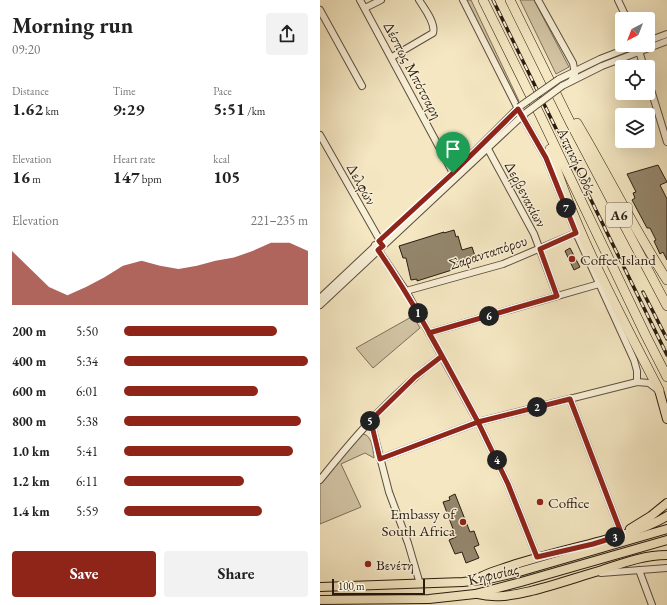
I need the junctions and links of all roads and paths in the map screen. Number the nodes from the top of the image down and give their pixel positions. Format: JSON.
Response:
{"nodes":[{"id":1,"x":360,"y":0,"type":"edge"},
{"id":2,"x":380,"y":0,"type":"edge"},
{"id":3,"x":419,"y":0,"type":"edge"},
{"id":4,"x":463,"y":0,"type":"edge"},
{"id":5,"x":483,"y":0,"type":"edge"},
{"id":6,"x":510,"y":0,"type":"edge"},
{"id":7,"x":538,"y":0,"type":"edge"},
{"id":8,"x":618,"y":0,"type":"edge"},
{"id":9,"x":365,"y":8,"type":"junction"},
{"id":10,"x":320,"y":10,"type":"edge"},
{"id":11,"x":624,"y":12,"type":"edge"},
{"id":12,"x":667,"y":34,"type":"edge"},
{"id":13,"x":655,"y":38,"type":"edge"},
{"id":14,"x":667,"y":41,"type":"edge"},
{"id":15,"x":655,"y":43,"type":"edge"},
{"id":16,"x":624,"y":52,"type":"edge"},
{"id":17,"x":628,"y":52,"type":"edge"},
{"id":18,"x":392,"y":57,"type":"junction"},
{"id":19,"x":575,"y":70,"type":"junction"},
{"id":20,"x":548,"y":78,"type":"junction"},
{"id":21,"x":571,"y":81,"type":"junction"},
{"id":22,"x":362,"y":86,"type":"dead end"},
{"id":23,"x":654,"y":100,"type":"edge"},
{"id":24,"x":518,"y":108,"type":"junction"},
{"id":25,"x":523,"y":115,"type":"junction"},
{"id":26,"x":540,"y":115,"type":"junction"},
{"id":27,"x":320,"y":135,"type":"edge"},
{"id":28,"x":667,"y":142,"type":"edge"},
{"id":29,"x":488,"y":149,"type":"junction"},
{"id":30,"x":453,"y":173,"type":"junction"},
{"id":31,"x":576,"y":233,"type":"junction"},
{"id":32,"x":379,"y":245,"type":"junction"},
{"id":33,"x":540,"y":249,"type":"junction"},
{"id":34,"x":667,"y":280,"type":"edge"},
{"id":35,"x":599,"y":284,"type":"junction"},
{"id":36,"x":406,"y":291,"type":"junction"},
{"id":37,"x":557,"y":296,"type":"junction"},
{"id":38,"x":320,"y":298,"type":"edge"},
{"id":39,"x":320,"y":306,"type":"edge"},
{"id":40,"x":667,"y":306,"type":"edge"},
{"id":41,"x":429,"y":333,"type":"junction"},
{"id":42,"x":442,"y":356,"type":"junction"},
{"id":43,"x":667,"y":376,"type":"edge"},
{"id":44,"x":637,"y":382,"type":"junction"},
{"id":45,"x":659,"y":390,"type":"junction"},
{"id":46,"x":570,"y":399,"type":"junction"},
{"id":47,"x":667,"y":407,"type":"edge"},
{"id":48,"x":667,"y":419,"type":"edge"},
{"id":49,"x":369,"y":422,"type":"junction"},
{"id":50,"x":478,"y":422,"type":"junction"},
{"id":51,"x":380,"y":459,"type":"junction"},
{"id":52,"x":320,"y":480,"type":"edge"},
{"id":53,"x":667,"y":503,"type":"edge"},
{"id":54,"x":667,"y":516,"type":"edge"},
{"id":55,"x":667,"y":529,"type":"edge"},
{"id":56,"x":622,"y":535,"type":"junction"},
{"id":57,"x":667,"y":540,"type":"edge"},
{"id":58,"x":667,"y":556,"type":"edge"},
{"id":59,"x":537,"y":557,"type":"junction"},
{"id":60,"x":667,"y":568,"type":"edge"},
{"id":61,"x":639,"y":570,"type":"junction"},
{"id":62,"x":591,"y":573,"type":"junction"},
{"id":63,"x":474,"y":581,"type":"junction"},
{"id":64,"x":420,"y":584,"type":"junction"},
{"id":65,"x":320,"y":587,"type":"edge"},
{"id":66,"x":475,"y":594,"type":"junction"},
{"id":67,"x":423,"y":599,"type":"junction"},
{"id":68,"x":320,"y":600,"type":"edge"},
{"id":69,"x":397,"y":602,"type":"edge"},
{"id":70,"x":415,"y":605,"type":"edge"},
{"id":71,"x":652,"y":605,"type":"edge"}],
"edges":[{"from":1,"to":9,"type":"street","name":"Δέσπως Μπότσαρη"},
{"from":2,"to":9,"type":"street"},
{"from":3,"to":18,"type":"street"},
{"from":4,"to":24,"type":"street"},
{"from":5,"to":26,"type":"highway","name":"Αττική Οδός","number":"Α6"},
{"from":6,"to":20,"type":"highway","name":"Αττική Οδός","number":"Α6"},
{"from":7,"to":19,"type":"street"},
{"from":8,"to":11,"type":"street"},
{"from":9,"to":18,"type":"street","name":"Δέσπως Μπότσαρη"},
{"from":10,"to":22,"type":"street"},
{"from":12,"to":13,"type":"street"},
{"from":14,"to":15,"type":"street"},
{"from":16,"to":19,"type":"street"},
{"from":17,"to":21,"type":"street"},
{"from":18,"to":30,"type":"street","name":"Δέσπως Μπότσαρη"},
{"from":19,"to":21,"type":"street"},
{"from":19,"to":24,"type":"street","bridge":true},
{"from":20,"to":34,"type":"highway"},
{"from":20,"to":40,"type":"highway","name":"Αττική Οδός","number":"Α6"},
{"from":21,"to":25,"type":"street","bridge":true},
{"from":23,"to":28,"type":"street"},
{"from":24,"to":25,"type":"street"},
{"from":24,"to":30,"type":"street"},
{"from":25,"to":29,"type":"street"},
{"from":25,"to":31,"type":"street"},
{"from":26,"to":43,"type":"highway","name":"Αττική Οδός","number":"Α6"},
{"from":26,"to":45,"type":"highway"},
{"from":27,"to":32,"type":"street","name":"Δελφών"},
{"from":29,"to":32,"type":"street"},
{"from":29,"to":33,"type":"street","name":"Δερβενακίων"},
{"from":30,"to":32,"type":"street"},
{"from":31,"to":33,"type":"street","name":"Σαρανταπόρου"},
{"from":31,"to":35,"type":"street"},
{"from":32,"to":36,"type":"street","name":"Δελφών"},
{"from":32,"to":38,"type":"street"},
{"from":32,"to":39,"type":"street"},
{"from":33,"to":36,"type":"street","name":"Σαρανταπόρου"},
{"from":33,"to":37,"type":"street","name":"Δερβενακίων"},
{"from":35,"to":37,"type":"street"},
{"from":35,"to":44,"type":"street"},
{"from":36,"to":41,"type":"street","name":"Δελφών"},
{"from":37,"to":41,"type":"street"},
{"from":41,"to":42,"type":"street","name":"Δελφών"},
{"from":42,"to":49,"type":"street"},
{"from":42,"to":50,"type":"street","name":"Δελφών"},
{"from":44,"to":45,"type":"street"},
{"from":44,"to":46,"type":"street"},
{"from":45,"to":47,"type":"main road"},
{"from":45,"to":48,"type":"main road"},
{"from":46,"to":50,"type":"street"},
{"from":46,"to":56,"type":"street"},
{"from":49,"to":51,"type":"street"},
{"from":49,"to":52,"type":"street"},
{"from":50,"to":51,"type":"street"},
{"from":50,"to":59,"type":"street","name":"Δελφών"},
{"from":51,"to":64,"type":"street"},
{"from":53,"to":56,"type":"main road"},
{"from":54,"to":56,"type":"main road"},
{"from":55,"to":63,"type":"main road","name":"Κηφισίας"},
{"from":56,"to":59,"type":"main road"},
{"from":57,"to":66,"type":"main road","name":"Κηφισίας"},
{"from":58,"to":62,"type":"main road"},
{"from":59,"to":63,"type":"main road"},
{"from":60,"to":61,"type":"street"},
{"from":61,"to":62,"type":"street"},
{"from":61,"to":71,"type":"street"},
{"from":62,"to":66,"type":"main road"},
{"from":63,"to":64,"type":"main road","name":"Κηφισίας"},
{"from":64,"to":65,"type":"main road","name":"Κηφισίας"},
{"from":66,"to":67,"type":"main road","name":"Κηφισίας"},
{"from":67,"to":69,"type":"main road","name":"Κηφισίας"},
{"from":67,"to":70,"type":"street"},
{"from":68,"to":69,"type":"main road","name":"Κηφισίας"}]}
